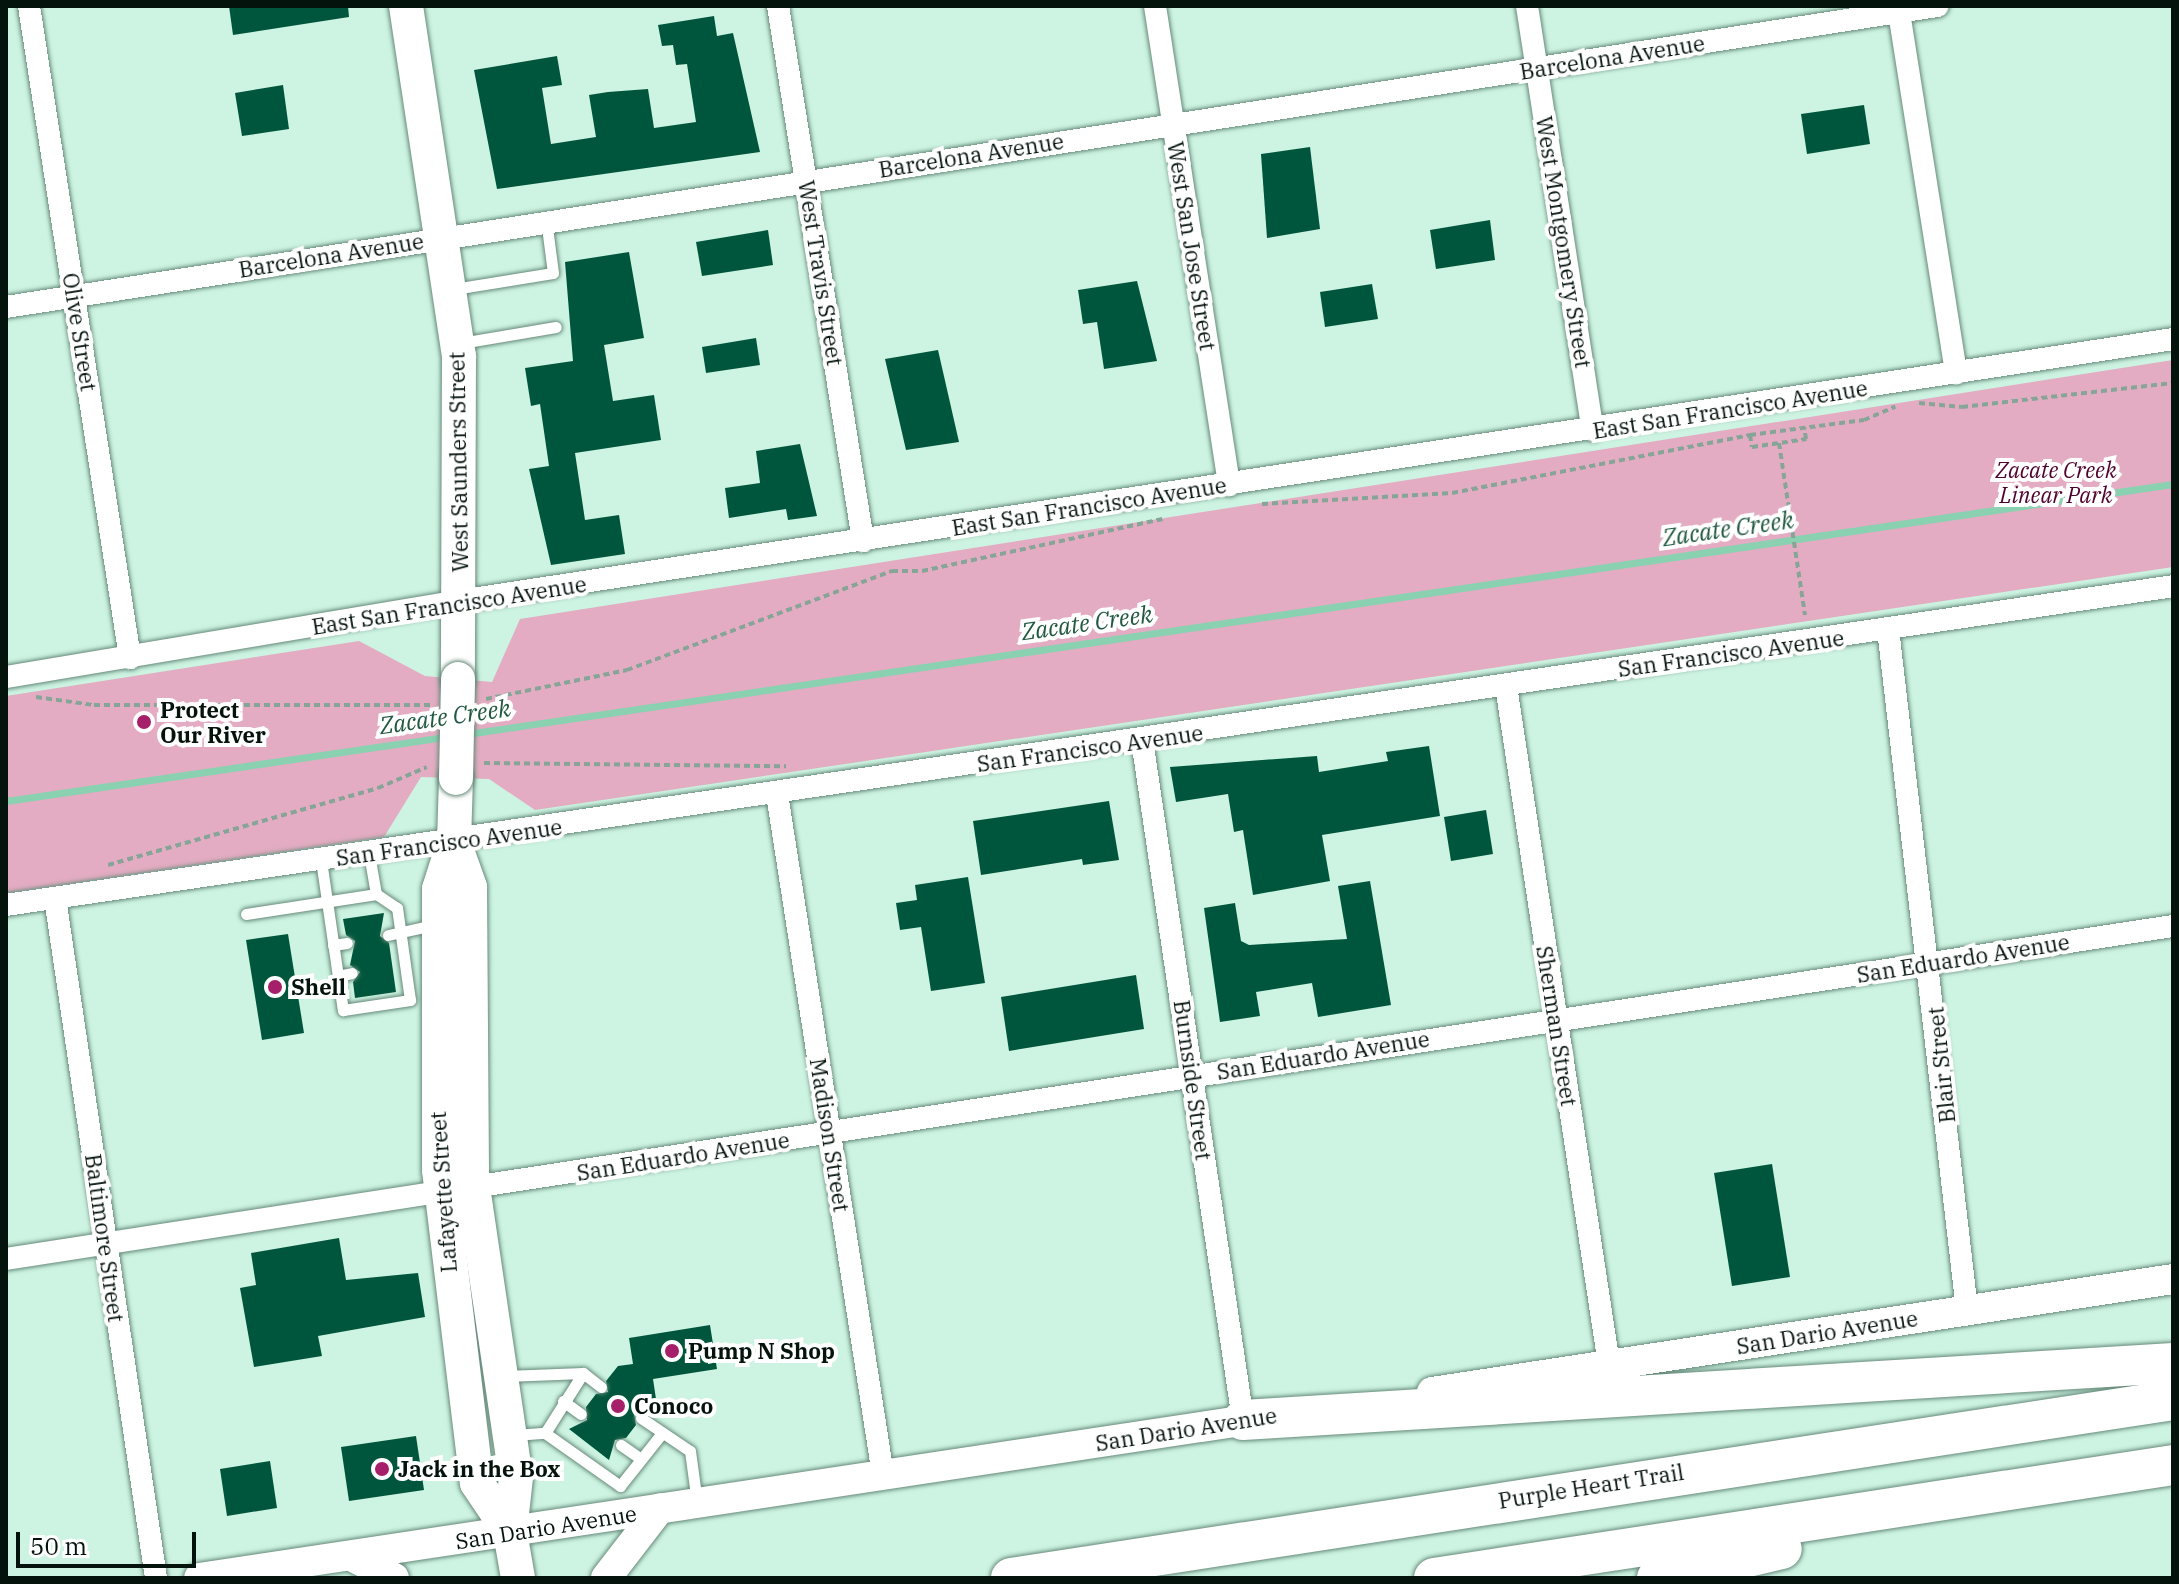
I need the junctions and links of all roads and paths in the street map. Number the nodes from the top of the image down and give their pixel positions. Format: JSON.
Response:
{"nodes":[{"id":1,"x":29,"y":6,"type":"edge"},
{"id":2,"x":406,"y":6,"type":"edge"},
{"id":3,"x":778,"y":6,"type":"edge"},
{"id":4,"x":1155,"y":6,"type":"edge"},
{"id":5,"x":1527,"y":6,"type":"edge"},
{"id":6,"x":1938,"y":6,"type":"edge"},
{"id":7,"x":1899,"y":9,"type":"edge"},
{"id":8,"x":1537,"y":68,"type":"junction"},
{"id":9,"x":1173,"y":124,"type":"junction"},
{"id":10,"x":806,"y":180,"type":"junction"},
{"id":11,"x":546,"y":218,"type":"junction"},
{"id":12,"x":442,"y":237,"type":"junction"},
{"id":13,"x":449,"y":290,"type":"junction"},
{"id":14,"x":74,"y":296,"type":"junction"},
{"id":15,"x":6,"y":307,"type":"edge"},
{"id":16,"x":556,"y":327,"type":"dead end"},
{"id":17,"x":2173,"y":339,"type":"edge"},
{"id":18,"x":457,"y":343,"type":"junction"},
{"id":19,"x":1956,"y":373,"type":"junction"},
{"id":20,"x":2173,"y":383,"type":"edge"},
{"id":21,"x":1915,"y":403,"type":"dead end"},
{"id":22,"x":1901,"y":404,"type":"dead end"},
{"id":23,"x":1804,"y":427,"type":"junction"},
{"id":24,"x":1593,"y":430,"type":"junction"},
{"id":25,"x":1750,"y":435,"type":"junction"},
{"id":26,"x":1779,"y":443,"type":"junction"},
{"id":27,"x":1229,"y":485,"type":"junction"},
{"id":28,"x":1255,"y":505,"type":"dead end"},
{"id":29,"x":1168,"y":517,"type":"dead end"},
{"id":30,"x":863,"y":541,"type":"junction"},
{"id":31,"x":2173,"y":586,"type":"edge"},
{"id":32,"x":459,"y":601,"type":"junction"},
{"id":33,"x":1805,"y":615,"type":"dead end"},
{"id":34,"x":1818,"y":618,"type":"dead end"},
{"id":35,"x":1791,"y":622,"type":"dead end"},
{"id":36,"x":1888,"y":629,"type":"junction"},
{"id":37,"x":130,"y":658,"type":"junction"},
{"id":38,"x":6,"y":677,"type":"edge"},
{"id":39,"x":1506,"y":686,"type":"junction"},
{"id":40,"x":469,"y":689,"type":"junction"},
{"id":41,"x":20,"y":699,"type":"dead end"},
{"id":42,"x":434,"y":705,"type":"dead end"},
{"id":43,"x":1142,"y":740,"type":"junction"},
{"id":44,"x":455,"y":769,"type":"junction"},
{"id":45,"x":794,"y":769,"type":"dead end"},
{"id":46,"x":777,"y":794,"type":"junction"},
{"id":47,"x":454,"y":842,"type":"junction"},
{"id":48,"x":369,"y":854,"type":"junction"},
{"id":49,"x":321,"y":860,"type":"junction"},
{"id":50,"x":96,"y":870,"type":"dead end"},
{"id":51,"x":376,"y":894,"type":"junction"},
{"id":52,"x":55,"y":898,"type":"junction"},
{"id":53,"x":327,"y":902,"type":"junction"},
{"id":54,"x":6,"y":905,"type":"edge"},
{"id":55,"x":246,"y":914,"type":"dead end"},
{"id":56,"x":438,"y":924,"type":"junction"},
{"id":57,"x":2173,"y":926,"type":"edge"},
{"id":58,"x":401,"y":933,"type":"junction"},
{"id":59,"x":388,"y":935,"type":"dead end"},
{"id":60,"x":347,"y":943,"type":"dead end"},
{"id":61,"x":333,"y":945,"type":"junction"},
{"id":62,"x":1931,"y":963,"type":"junction"},
{"id":63,"x":405,"y":964,"type":"junction"},
{"id":64,"x":392,"y":966,"type":"dead end"},
{"id":65,"x":352,"y":973,"type":"dead end"},
{"id":66,"x":338,"y":976,"type":"junction"},
{"id":67,"x":423,"y":998,"type":"junction"},
{"id":68,"x":1556,"y":1019,"type":"junction"},
{"id":69,"x":1192,"y":1075,"type":"junction"},
{"id":70,"x":830,"y":1133,"type":"junction"},
{"id":71,"x":457,"y":1190,"type":"junction"},
{"id":72,"x":106,"y":1244,"type":"junction"},
{"id":73,"x":6,"y":1259,"type":"edge"},
{"id":74,"x":2173,"y":1279,"type":"edge"},
{"id":75,"x":1967,"y":1310,"type":"junction"},
{"id":76,"x":2173,"y":1363,"type":"edge"},
{"id":77,"x":1609,"y":1365,"type":"junction"},
{"id":78,"x":583,"y":1373,"type":"junction"},
{"id":79,"x":500,"y":1376,"type":"junction"},
{"id":80,"x":601,"y":1387,"type":"dead end"},
{"id":81,"x":2173,"y":1400,"type":"edge"},
{"id":82,"x":563,"y":1401,"type":"junction"},
{"id":83,"x":581,"y":1414,"type":"dead end"},
{"id":84,"x":641,"y":1418,"type":"dead end"},
{"id":85,"x":1243,"y":1420,"type":"junction"},
{"id":86,"x":545,"y":1433,"type":"junction"},
{"id":87,"x":662,"y":1433,"type":"junction"},
{"id":88,"x":510,"y":1435,"type":"junction"},
{"id":89,"x":621,"y":1445,"type":"dead end"},
{"id":90,"x":641,"y":1459,"type":"junction"},
{"id":91,"x":2173,"y":1465,"type":"edge"},
{"id":92,"x":883,"y":1475,"type":"junction"},
{"id":93,"x":2088,"y":1478,"type":"junction"},
{"id":94,"x":624,"y":1500,"type":"junction"},
{"id":95,"x":697,"y":1503,"type":"junction"},
{"id":96,"x":660,"y":1508,"type":"junction"},
{"id":97,"x":510,"y":1532,"type":"junction"},
{"id":98,"x":353,"y":1557,"type":"junction"},
{"id":99,"x":156,"y":1578,"type":"edge"},
{"id":100,"x":199,"y":1578,"type":"edge"},
{"id":101,"x":394,"y":1578,"type":"edge"},
{"id":102,"x":518,"y":1578,"type":"edge"},
{"id":103,"x":606,"y":1578,"type":"edge"},
{"id":104,"x":1011,"y":1578,"type":"edge"},
{"id":105,"x":1434,"y":1578,"type":"edge"},
{"id":106,"x":1657,"y":1578,"type":"edge"}],
"edges":[{"from":1,"to":14,"type":"street","name":"Olive Street"},
{"from":2,"to":12,"type":"main road","name":"West Saunders Street"},
{"from":3,"to":10,"type":"street","name":"West Travis Street"},
{"from":4,"to":9,"type":"street","name":"West San Jose Street"},
{"from":5,"to":8,"type":"street","name":"West Montgomery Street"},
{"from":6,"to":7,"type":"street","name":"Barcelona Avenue"},
{"from":7,"to":8,"type":"street","name":"Barcelona Avenue"},
{"from":7,"to":19,"type":"street"},
{"from":8,"to":9,"type":"street","name":"Barcelona Avenue"},
{"from":8,"to":24,"type":"street","name":"West Montgomery Street"},
{"from":9,"to":10,"type":"street","name":"Barcelona Avenue"},
{"from":9,"to":27,"type":"street","name":"West San Jose Street"},
{"from":10,"to":11,"type":"street","name":"Barcelona Avenue"},
{"from":10,"to":30,"type":"street","name":"West Travis Street"},
{"from":11,"to":12,"type":"street","name":"Barcelona Avenue"},
{"from":11,"to":13,"type":"lane"},
{"from":12,"to":13,"type":"main road","name":"West Saunders Street"},
{"from":12,"to":14,"type":"street","name":"Barcelona Avenue"},
{"from":13,"to":18,"type":"main road","name":"West Saunders Street"},
{"from":14,"to":15,"type":"street","name":"Barcelona Avenue"},
{"from":14,"to":37,"type":"street","name":"Olive Street"},
{"from":16,"to":18,"type":"lane"},
{"from":17,"to":19,"type":"street","name":"East San Francisco Avenue"},
{"from":18,"to":32,"type":"main road","name":"West Saunders Street"},
{"from":19,"to":24,"type":"street","name":"East San Francisco Avenue"},
{"from":20,"to":21,"type":"path"},
{"from":22,"to":23,"type":"path"},
{"from":23,"to":25,"type":"path"},
{"from":23,"to":26,"type":"path"},
{"from":24,"to":27,"type":"street","name":"East San Francisco Avenue"},
{"from":25,"to":26,"type":"path"},
{"from":25,"to":28,"type":"path"},
{"from":26,"to":33,"type":"path"},
{"from":27,"to":30,"type":"street","name":"East San Francisco Avenue"},
{"from":29,"to":40,"type":"path"},
{"from":30,"to":32,"type":"street","name":"East San Francisco Avenue"},
{"from":31,"to":36,"type":"street","name":"San Francisco Avenue"},
{"from":32,"to":37,"type":"street","name":"East San Francisco Avenue"},
{"from":32,"to":40,"type":"main road","name":"West Saunders Street"},
{"from":34,"to":35,"type":"path"},
{"from":36,"to":39,"type":"street","name":"San Francisco Avenue"},
{"from":36,"to":62,"type":"street","name":"Blair Street"},
{"from":37,"to":38,"type":"street","name":"East San Francisco Avenue"},
{"from":39,"to":43,"type":"street","name":"San Francisco Avenue"},
{"from":39,"to":68,"type":"street","name":"Sherman Street"},
{"from":40,"to":44,"type":"main road","name":"West Saunders Street","bridge":true},
{"from":41,"to":42,"type":"path"},
{"from":43,"to":46,"type":"street","name":"San Francisco Avenue"},
{"from":43,"to":69,"type":"street","name":"Burnside Street"},
{"from":44,"to":45,"type":"path"},
{"from":44,"to":47,"type":"main road","name":"Lafayette Street"},
{"from":44,"to":50,"type":"path"},
{"from":46,"to":47,"type":"street","name":"San Francisco Avenue"},
{"from":46,"to":70,"type":"street","name":"Madison Street"},
{"from":47,"to":48,"type":"street","name":"San Francisco Avenue"},
{"from":47,"to":56,"type":"main road","name":"Lafayette Street"},
{"from":47,"to":71,"type":"main road","name":"Lafayette Street"},
{"from":48,"to":49,"type":"street","name":"San Francisco Avenue"},
{"from":48,"to":51,"type":"lane"},
{"from":49,"to":52,"type":"street","name":"San Francisco Avenue"},
{"from":49,"to":53,"type":"lane"},
{"from":51,"to":53,"type":"lane"},
{"from":51,"to":58,"type":"lane"},
{"from":52,"to":54,"type":"street","name":"San Francisco Avenue"},
{"from":52,"to":72,"type":"street","name":"Baltimore Street"},
{"from":53,"to":55,"type":"lane"},
{"from":53,"to":61,"type":"lane"},
{"from":56,"to":58,"type":"lane"},
{"from":56,"to":67,"type":"main road","name":"Lafayette Street"},
{"from":57,"to":62,"type":"street","name":"San Eduardo Avenue"},
{"from":58,"to":59,"type":"lane"},
{"from":58,"to":63,"type":"lane"},
{"from":60,"to":61,"type":"lane"},
{"from":61,"to":66,"type":"lane"},
{"from":62,"to":68,"type":"street","name":"San Eduardo Avenue"},
{"from":62,"to":75,"type":"street","name":"Blair Street"},
{"from":63,"to":64,"type":"lane"},
{"from":63,"to":67,"type":"lane"},
{"from":65,"to":66,"type":"lane"},
{"from":66,"to":67,"type":"lane"},
{"from":67,"to":71,"type":"main road","name":"Lafayette Street"},
{"from":68,"to":69,"type":"street","name":"San Eduardo Avenue"},
{"from":68,"to":77,"type":"street","name":"Sherman Street"},
{"from":69,"to":70,"type":"street","name":"San Eduardo Avenue"},
{"from":69,"to":85,"type":"street","name":"Burnside Street"},
{"from":70,"to":71,"type":"street","name":"San Eduardo Avenue"},
{"from":70,"to":92,"type":"street","name":"Madison Street"},
{"from":71,"to":72,"type":"street","name":"San Eduardo Avenue"},
{"from":71,"to":79,"type":"main road","name":"Lafayette Street"},
{"from":71,"to":97,"type":"main road","name":"Lafayette Street"},
{"from":72,"to":73,"type":"street","name":"San Eduardo Avenue"},
{"from":72,"to":99,"type":"street","name":"Baltimore Street"},
{"from":74,"to":75,"type":"main road","name":"San Dario Avenue"},
{"from":75,"to":77,"type":"main road","name":"San Dario Avenue"},
{"from":76,"to":85,"type":"highway"},
{"from":77,"to":85,"type":"main road","name":"San Dario Avenue"},
{"from":78,"to":79,"type":"lane"},
{"from":78,"to":80,"type":"lane"},
{"from":78,"to":82,"type":"lane"},
{"from":79,"to":88,"type":"main road","name":"Lafayette Street"},
{"from":81,"to":104,"type":"highway","name":"Purple Heart Trail"},
{"from":82,"to":83,"type":"lane"},
{"from":82,"to":86,"type":"lane"},
{"from":84,"to":87,"type":"lane"},
{"from":85,"to":92,"type":"main road","name":"San Dario Avenue"},
{"from":86,"to":88,"type":"lane"},
{"from":86,"to":94,"type":"lane"},
{"from":87,"to":90,"type":"lane"},
{"from":87,"to":95,"type":"lane"},
{"from":88,"to":97,"type":"main road","name":"Lafayette Street"},
{"from":89,"to":90,"type":"lane"},
{"from":90,"to":94,"type":"lane"},
{"from":91,"to":93,"type":"highway"},
{"from":92,"to":95,"type":"main road","name":"San Dario Avenue"},
{"from":93,"to":105,"type":"highway"},
{"from":93,"to":106,"type":"highway"},
{"from":94,"to":96,"type":"main road","name":"San Dario Avenue"},
{"from":94,"to":97,"type":"main road","name":"San Dario Avenue"},
{"from":95,"to":96,"type":"main road","name":"San Dario Avenue"},
{"from":96,"to":103,"type":"main road"},
{"from":97,"to":98,"type":"main road","name":"San Dario Avenue"},
{"from":97,"to":102,"type":"main road","name":"Lafayette Street"},
{"from":98,"to":100,"type":"main road","name":"San Dario Avenue"},
{"from":98,"to":101,"type":"main road"}]}
